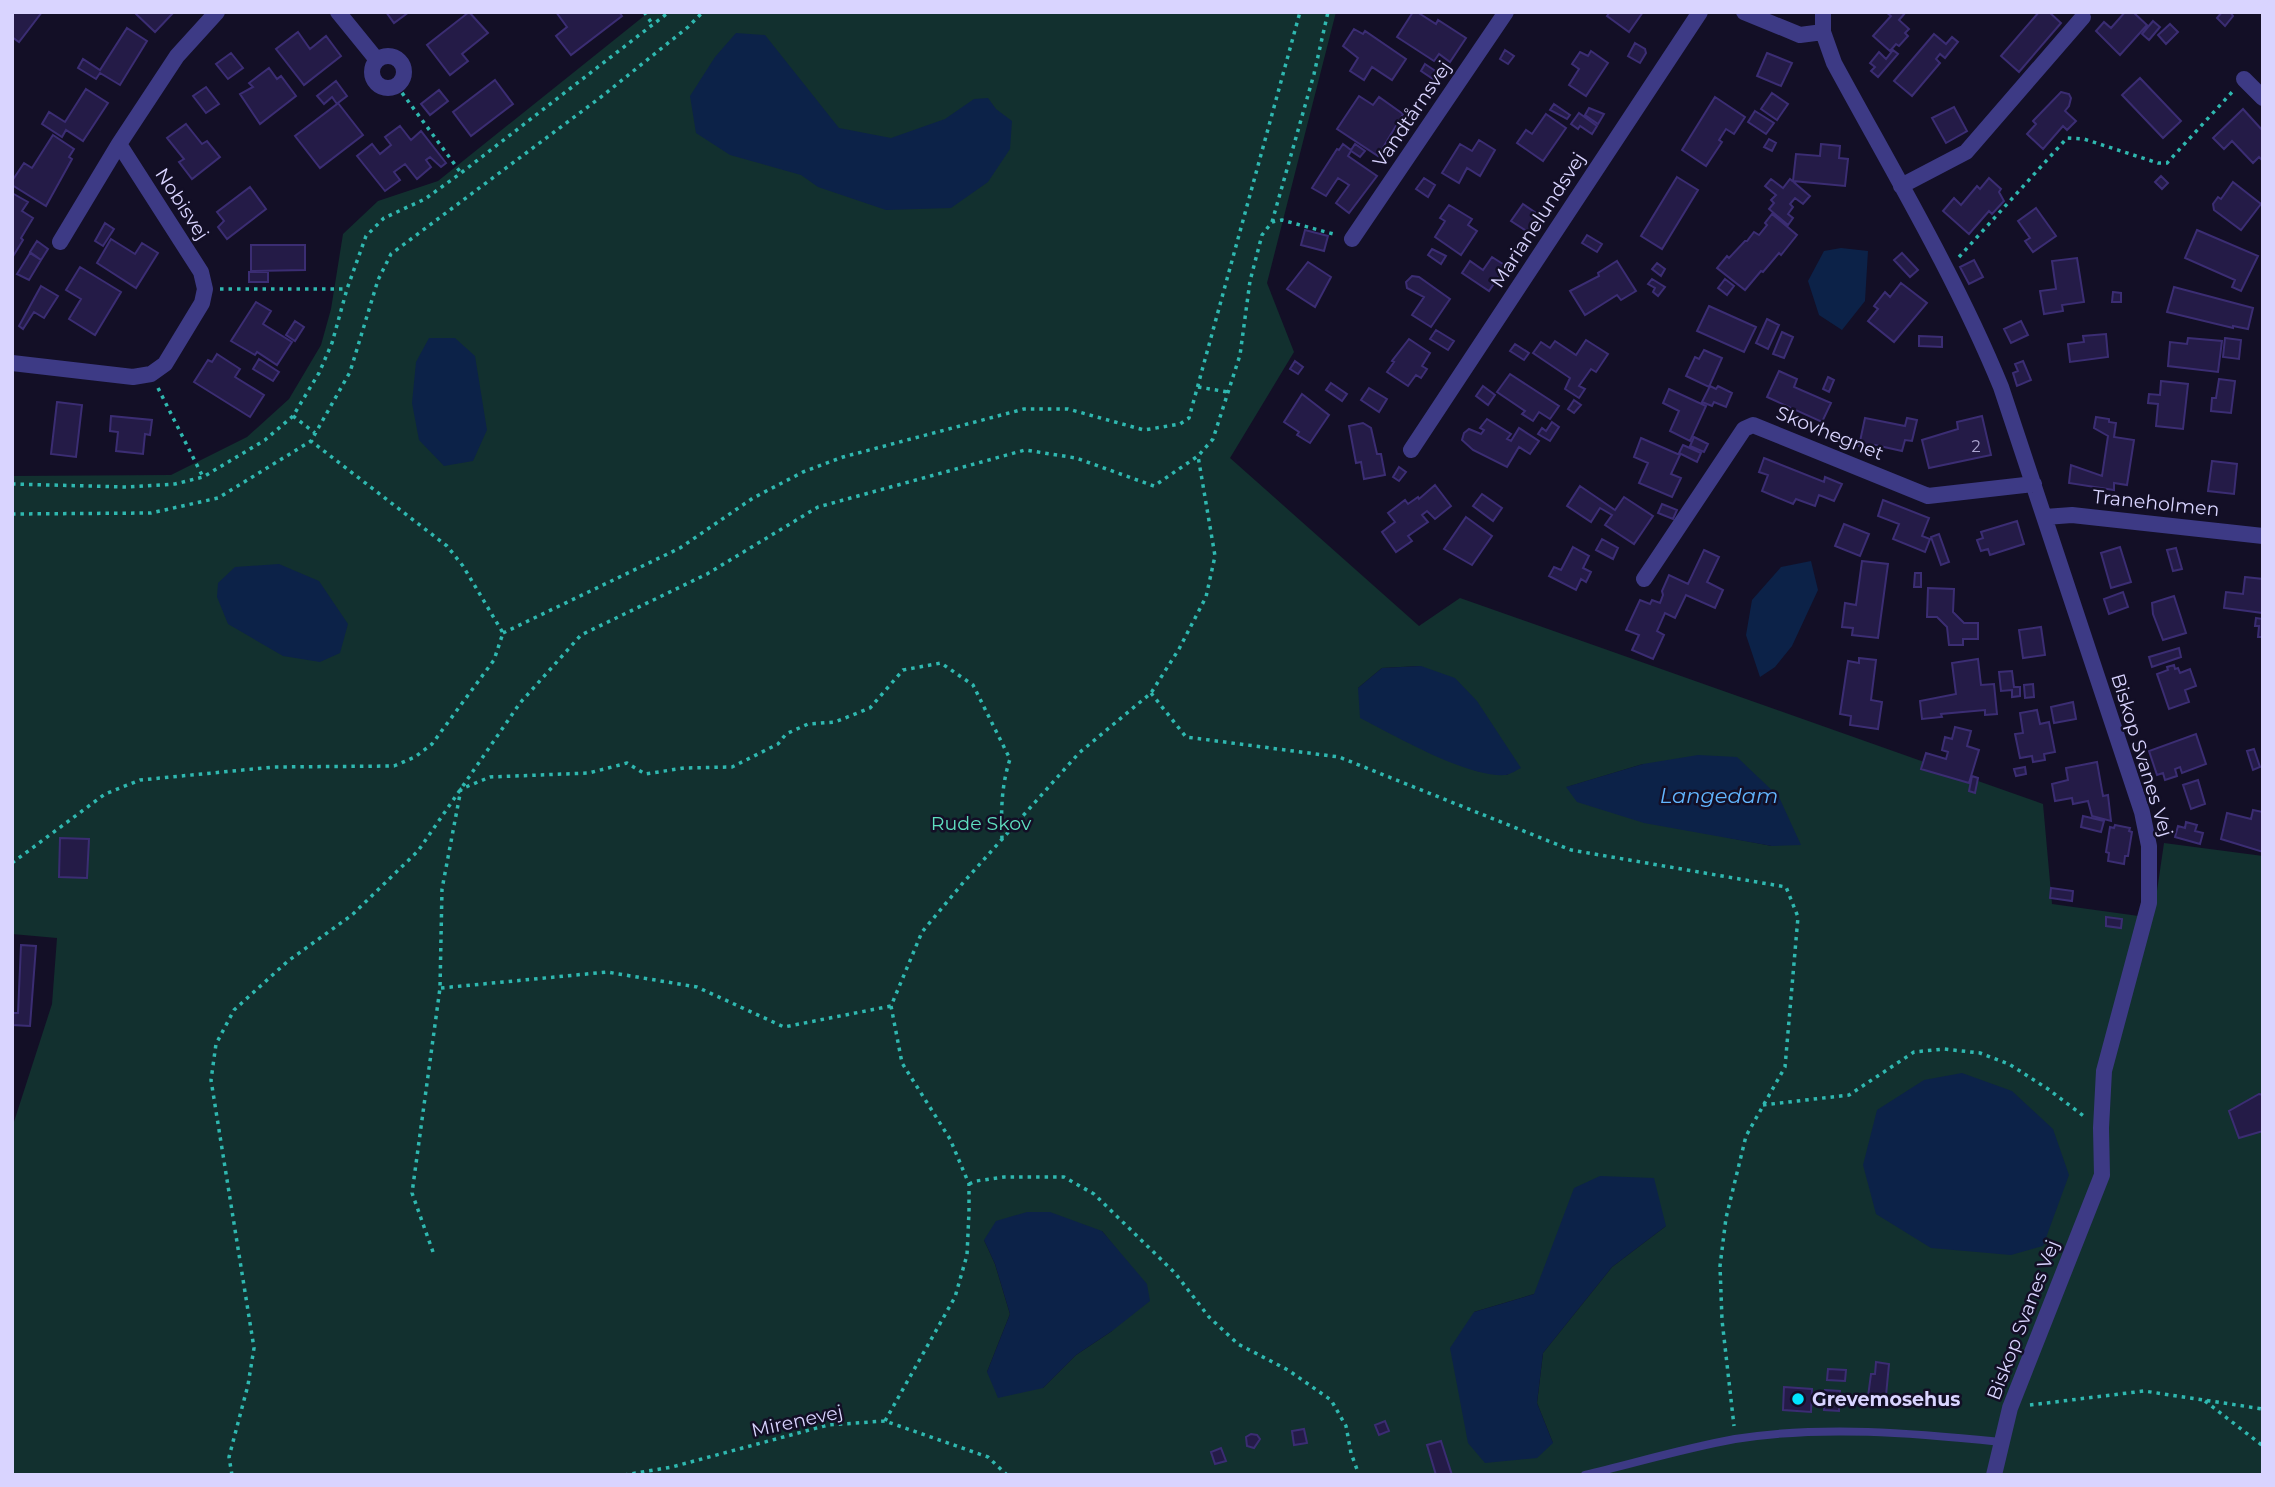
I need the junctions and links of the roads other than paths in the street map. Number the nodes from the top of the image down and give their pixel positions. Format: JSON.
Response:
{"nodes":[{"id":1,"x":217,"y":12,"type":"edge"},
{"id":2,"x":338,"y":12,"type":"edge"},
{"id":3,"x":1506,"y":12,"type":"edge"},
{"id":4,"x":1700,"y":12,"type":"edge"},
{"id":5,"x":1744,"y":12,"type":"edge"},
{"id":6,"x":1823,"y":12,"type":"edge"},
{"id":7,"x":2083,"y":17,"type":"dead end"},
{"id":8,"x":1824,"y":32,"type":"junction"},
{"id":9,"x":2244,"y":79,"type":"road end"},
{"id":10,"x":397,"y":86,"type":"road end"},
{"id":11,"x":2263,"y":98,"type":"edge"},
{"id":12,"x":119,"y":144,"type":"junction"},
{"id":13,"x":1901,"y":186,"type":"junction"},
{"id":14,"x":1352,"y":239,"type":"road end"},
{"id":15,"x":60,"y":242,"type":"dead end"},
{"id":16,"x":12,"y":363,"type":"edge"},
{"id":17,"x":1411,"y":450,"type":"dead end"},
{"id":18,"x":2035,"y":484,"type":"junction"},
{"id":19,"x":2045,"y":517,"type":"junction"},
{"id":20,"x":2263,"y":536,"type":"edge"},
{"id":21,"x":1644,"y":579,"type":"dead end"},
{"id":22,"x":2001,"y":1443,"type":"junction"},
{"id":23,"x":1585,"y":1475,"type":"edge"},
{"id":24,"x":1994,"y":1475,"type":"edge"}],
"edges":[{"from":1,"to":12,"type":"street"},
{"from":2,"to":10,"type":"street"},
{"from":3,"to":14,"type":"street","name":"Vandtårnsvej"},
{"from":4,"to":17,"type":"street","name":"Marianelundsvej"},
{"from":5,"to":8,"type":"street"},
{"from":6,"to":8,"type":"street","name":"Biskop Svanes Vej"},
{"from":7,"to":13,"type":"street"},
{"from":8,"to":13,"type":"street","name":"Biskop Svanes Vej"},
{"from":9,"to":11,"type":"street"},
{"from":12,"to":15,"type":"street"},
{"from":12,"to":16,"type":"street","name":"Nobisvej"},
{"from":13,"to":18,"type":"street","name":"Biskop Svanes Vej"},
{"from":18,"to":19,"type":"street","name":"Biskop Svanes Vej"},
{"from":18,"to":21,"type":"street","name":"Skovhegnet"},
{"from":19,"to":20,"type":"street","name":"Traneholmen"},
{"from":19,"to":22,"type":"street","name":"Biskop Svanes Vej"},
{"from":22,"to":23,"type":"lane"},
{"from":22,"to":24,"type":"street","name":"Biskop Svanes Vej"}]}
